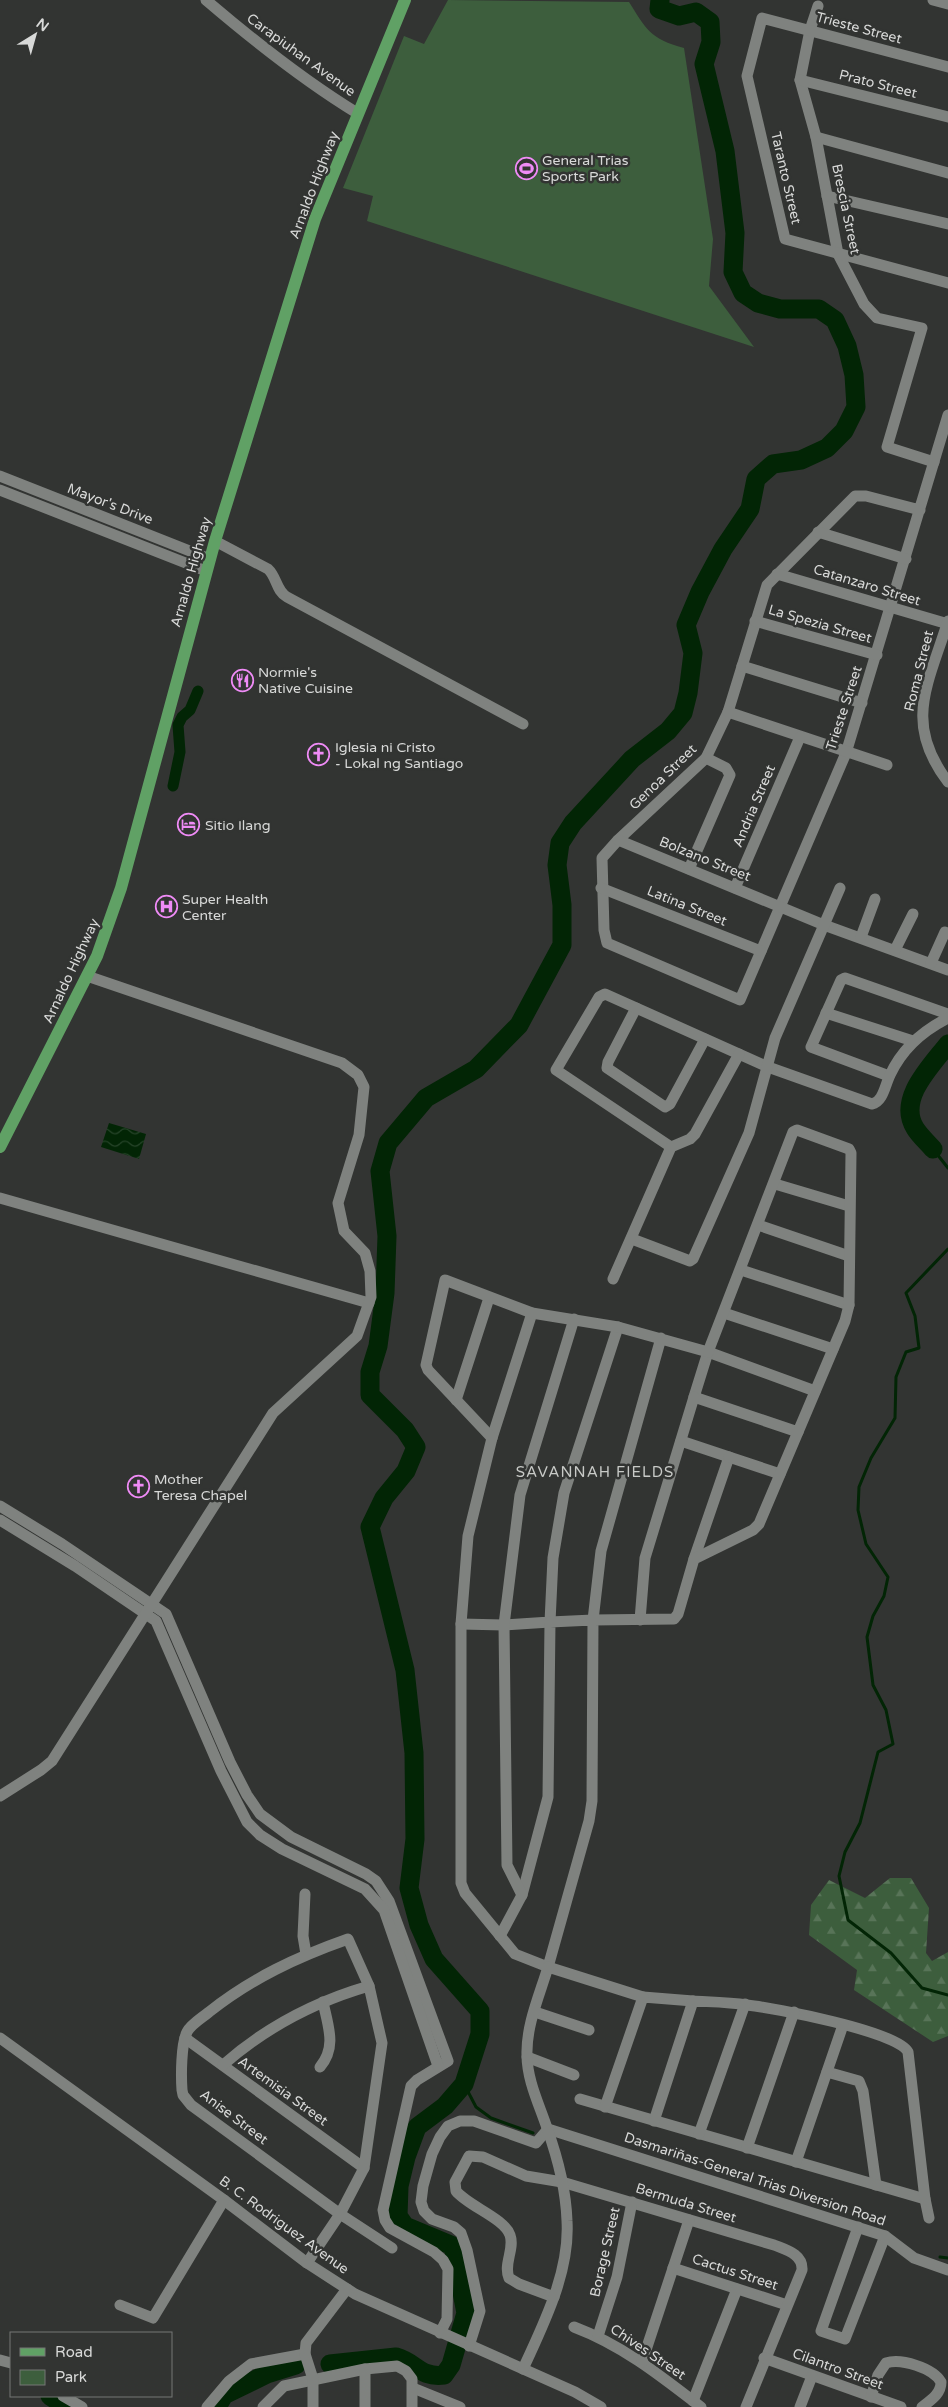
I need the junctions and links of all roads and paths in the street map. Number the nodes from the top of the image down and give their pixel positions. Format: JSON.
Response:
{"nodes":[{"id":1,"x":206,"y":0,"type":"edge"},
{"id":2,"x":405,"y":0,"type":"edge"},
{"id":3,"x":932,"y":0,"type":"edge"},
{"id":4,"x":948,"y":4,"type":"edge"},
{"id":5,"x":818,"y":6,"type":"dead end"},
{"id":6,"x":762,"y":18,"type":"joint"},
{"id":7,"x":810,"y":30,"type":"junction"},
{"id":8,"x":948,"y":67,"type":"edge"},
{"id":9,"x":800,"y":80,"type":"junction"},
{"id":10,"x":357,"y":113,"type":"junction"},
{"id":11,"x":948,"y":117,"type":"edge"},
{"id":12,"x":816,"y":138,"type":"junction"},
{"id":13,"x":948,"y":173,"type":"edge"},
{"id":14,"x":828,"y":196,"type":"junction"},
{"id":15,"x":948,"y":224,"type":"edge"},
{"id":16,"x":838,"y":254,"type":"junction"},
{"id":17,"x":948,"y":283,"type":"edge"},
{"id":18,"x":948,"y":415,"type":"edge"},
{"id":19,"x":934,"y":462,"type":"junction"},
{"id":20,"x":0,"y":476,"type":"edge"},
{"id":21,"x":0,"y":490,"type":"edge"},
{"id":22,"x":920,"y":510,"type":"junction"},
{"id":23,"x":818,"y":532,"type":"junction"},
{"id":24,"x":215,"y":541,"type":"junction"},
{"id":25,"x":906,"y":559,"type":"junction"},
{"id":26,"x":208,"y":565,"type":"junction"},
{"id":27,"x":777,"y":574,"type":"junction"},
{"id":28,"x":891,"y":608,"type":"junction"},
{"id":29,"x":755,"y":621,"type":"junction"},
{"id":30,"x":948,"y":623,"type":"edge"},
{"id":31,"x":877,"y":655,"type":"junction"},
{"id":32,"x":742,"y":666,"type":"junction"},
{"id":33,"x":862,"y":703,"type":"junction"},
{"id":34,"x":728,"y":712,"type":"junction"},
{"id":35,"x":522,"y":724,"type":"dead end"},
{"id":36,"x":800,"y":737,"type":"junction"},
{"id":37,"x":846,"y":753,"type":"junction"},
{"id":38,"x":706,"y":758,"type":"junction"},
{"id":39,"x":887,"y":766,"type":"dead end"},
{"id":40,"x":948,"y":782,"type":"edge"},
{"id":41,"x":618,"y":840,"type":"junction"},
{"id":42,"x":689,"y":869,"type":"junction"},
{"id":43,"x":601,"y":888,"type":"junction"},
{"id":44,"x":735,"y":888,"type":"junction"},
{"id":45,"x":840,"y":888,"type":"dead end"},
{"id":46,"x":875,"y":899,"type":"dead end"},
{"id":47,"x":780,"y":907,"type":"junction"},
{"id":48,"x":913,"y":914,"type":"dead end"},
{"id":49,"x":824,"y":925,"type":"junction"},
{"id":50,"x":945,"y":932,"type":"dead end"},
{"id":51,"x":861,"y":937,"type":"junction"},
{"id":52,"x":895,"y":950,"type":"junction"},
{"id":53,"x":761,"y":951,"type":"junction"},
{"id":54,"x":931,"y":963,"type":"junction"},
{"id":55,"x":948,"y":970,"type":"edge"},
{"id":56,"x":86,"y":976,"type":"junction"},
{"id":57,"x":740,"y":1000,"type":"joint"},
{"id":58,"x":636,"y":1008,"type":"junction"},
{"id":59,"x":826,"y":1013,"type":"junction"},
{"id":60,"x":948,"y":1014,"type":"edge"},
{"id":61,"x":948,"y":1018,"type":"edge"},
{"id":62,"x":705,"y":1039,"type":"junction"},
{"id":63,"x":914,"y":1041,"type":"junction"},
{"id":64,"x":739,"y":1054,"type":"junction"},
{"id":65,"x":768,"y":1068,"type":"junction"},
{"id":66,"x":889,"y":1076,"type":"junction"},
{"id":67,"x":0,"y":1147,"type":"edge"},
{"id":68,"x":671,"y":1147,"type":"junction"},
{"id":69,"x":774,"y":1184,"type":"junction"},
{"id":70,"x":0,"y":1198,"type":"edge"},
{"id":71,"x":849,"y":1206,"type":"junction"},
{"id":72,"x":758,"y":1225,"type":"junction"},
{"id":73,"x":632,"y":1239,"type":"junction"},
{"id":74,"x":849,"y":1256,"type":"junction"},
{"id":75,"x":740,"y":1270,"type":"junction"},
{"id":76,"x":614,"y":1279,"type":"dead end"},
{"id":77,"x":489,"y":1298,"type":"junction"},
{"id":78,"x":369,"y":1303,"type":"junction"},
{"id":79,"x":849,"y":1305,"type":"junction"},
{"id":80,"x":532,"y":1313,"type":"junction"},
{"id":81,"x":724,"y":1313,"type":"junction"},
{"id":82,"x":574,"y":1319,"type":"junction"},
{"id":83,"x":618,"y":1326,"type":"junction"},
{"id":84,"x":661,"y":1338,"type":"junction"},
{"id":85,"x":833,"y":1349,"type":"junction"},
{"id":86,"x":708,"y":1352,"type":"junction"},
{"id":87,"x":815,"y":1391,"type":"junction"},
{"id":88,"x":694,"y":1398,"type":"junction"},
{"id":89,"x":456,"y":1400,"type":"junction"},
{"id":90,"x":798,"y":1432,"type":"junction"},
{"id":91,"x":492,"y":1438,"type":"junction"},
{"id":92,"x":681,"y":1441,"type":"junction"},
{"id":93,"x":729,"y":1457,"type":"junction"},
{"id":94,"x":780,"y":1474,"type":"junction"},
{"id":95,"x":0,"y":1506,"type":"edge"},
{"id":96,"x":0,"y":1520,"type":"edge"},
{"id":97,"x":694,"y":1559,"type":"junction"},
{"id":98,"x":149,"y":1610,"type":"junction"},
{"id":99,"x":593,"y":1620,"type":"junction"},
{"id":100,"x":640,"y":1620,"type":"junction"},
{"id":101,"x":550,"y":1622,"type":"junction"},
{"id":102,"x":461,"y":1624,"type":"junction"},
{"id":103,"x":504,"y":1625,"type":"junction"},
{"id":104,"x":0,"y":1796,"type":"edge"},
{"id":105,"x":305,"y":1894,"type":"dead end"},
{"id":106,"x":522,"y":1895,"type":"junction"},
{"id":107,"x":500,"y":1936,"type":"junction"},
{"id":108,"x":306,"y":1954,"type":"junction"},
{"id":109,"x":548,"y":1967,"type":"junction"},
{"id":110,"x":369,"y":1986,"type":"junction"},
{"id":111,"x":643,"y":1997,"type":"junction"},
{"id":112,"x":693,"y":2001,"type":"junction"},
{"id":113,"x":323,"y":2002,"type":"junction"},
{"id":114,"x":745,"y":2004,"type":"junction"},
{"id":115,"x":535,"y":2012,"type":"junction"},
{"id":116,"x":794,"y":2012,"type":"junction"},
{"id":117,"x":843,"y":2025,"type":"junction"},
{"id":118,"x":589,"y":2030,"type":"dead end"},
{"id":119,"x":0,"y":2038,"type":"edge"},
{"id":120,"x":185,"y":2038,"type":"junction"},
{"id":121,"x":527,"y":2056,"type":"junction"},
{"id":122,"x":223,"y":2065,"type":"junction"},
{"id":123,"x":320,"y":2067,"type":"dead end"},
{"id":124,"x":827,"y":2072,"type":"junction"},
{"id":125,"x":574,"y":2075,"type":"dead end"},
{"id":126,"x":580,"y":2100,"type":"dead end"},
{"id":127,"x":605,"y":2107,"type":"junction"},
{"id":128,"x":654,"y":2121,"type":"junction"},
{"id":129,"x":548,"y":2129,"type":"junction"},
{"id":130,"x":700,"y":2134,"type":"junction"},
{"id":131,"x":747,"y":2148,"type":"junction"},
{"id":132,"x":796,"y":2162,"type":"junction"},
{"id":133,"x":364,"y":2168,"type":"junction"},
{"id":134,"x":562,"y":2182,"type":"junction"},
{"id":135,"x":876,"y":2185,"type":"junction"},
{"id":136,"x":924,"y":2199,"type":"junction"},
{"id":137,"x":224,"y":2200,"type":"junction"},
{"id":138,"x":632,"y":2202,"type":"junction"},
{"id":139,"x":340,"y":2214,"type":"junction"},
{"id":140,"x":929,"y":2218,"type":"dead end"},
{"id":141,"x":689,"y":2220,"type":"junction"},
{"id":142,"x":858,"y":2227,"type":"junction"},
{"id":143,"x":886,"y":2236,"type":"junction"},
{"id":144,"x":392,"y":2248,"type":"dead end"},
{"id":145,"x":306,"y":2263,"type":"junction"},
{"id":146,"x":673,"y":2268,"type":"junction"},
{"id":147,"x":948,"y":2270,"type":"edge"},
{"id":148,"x":348,"y":2289,"type":"junction"},
{"id":149,"x":737,"y":2289,"type":"junction"},
{"id":150,"x":554,"y":2296,"type":"junction"},
{"id":151,"x":787,"y":2304,"type":"junction"},
{"id":152,"x":120,"y":2305,"type":"dead end"},
{"id":153,"x":574,"y":2328,"type":"dead end"},
{"id":154,"x":441,"y":2333,"type":"junction"},
{"id":155,"x":598,"y":2336,"type":"junction"},
{"id":156,"x":468,"y":2345,"type":"junction"},
{"id":157,"x":305,"y":2354,"type":"junction"},
{"id":158,"x":764,"y":2358,"type":"junction"},
{"id":159,"x":642,"y":2362,"type":"junction"},
{"id":160,"x":365,"y":2369,"type":"junction"},
{"id":161,"x":523,"y":2369,"type":"junction"},
{"id":162,"x":812,"y":2376,"type":"junction"},
{"id":163,"x":313,"y":2379,"type":"junction"},
{"id":164,"x":413,"y":2388,"type":"junction"},
{"id":165,"x":65,"y":2397,"type":"edge"},
{"id":166,"x":871,"y":2397,"type":"junction"},
{"id":167,"x":697,"y":2404,"type":"edge"},
{"id":168,"x":82,"y":2407,"type":"edge"},
{"id":169,"x":207,"y":2407,"type":"edge"},
{"id":170,"x":263,"y":2407,"type":"edge"},
{"id":171,"x":313,"y":2407,"type":"edge"},
{"id":172,"x":364,"y":2407,"type":"edge"},
{"id":173,"x":412,"y":2407,"type":"edge"},
{"id":174,"x":460,"y":2407,"type":"edge"},
{"id":175,"x":601,"y":2407,"type":"edge"},
{"id":176,"x":746,"y":2407,"type":"edge"},
{"id":177,"x":800,"y":2407,"type":"edge"},
{"id":178,"x":901,"y":2407,"type":"edge"},
{"id":179,"x":922,"y":2407,"type":"edge"}],
"edges":[{"from":1,"to":10,"type":"street","name":"Carapiuhan Avenue"},
{"from":2,"to":10,"type":"main road","name":"Arnaldo Highway"},
{"from":3,"to":4,"type":"street"},
{"from":5,"to":7,"type":"street","name":"Brescia Street"},
{"from":6,"to":7,"type":"street","name":"Trieste Street"},
{"from":6,"to":16,"type":"street","name":"Taranto Street"},
{"from":7,"to":8,"type":"street","name":"Trieste Street"},
{"from":7,"to":9,"type":"street","name":"Brescia Street"},
{"from":9,"to":11,"type":"street","name":"Prato Street"},
{"from":9,"to":12,"type":"street","name":"Brescia Street"},
{"from":10,"to":24,"type":"main road","name":"Arnaldo Highway"},
{"from":12,"to":13,"type":"street"},
{"from":12,"to":14,"type":"street","name":"Brescia Street"},
{"from":14,"to":15,"type":"street"},
{"from":14,"to":16,"type":"street","name":"Brescia Street"},
{"from":16,"to":17,"type":"street","name":"Taranto Street"},
{"from":16,"to":19,"type":"street","name":"Brescia Street"},
{"from":18,"to":19,"type":"street","name":"Trieste Street"},
{"from":19,"to":22,"type":"street","name":"Trieste Street"},
{"from":20,"to":26,"type":"street","name":"Mayor's Drive"},
{"from":21,"to":26,"type":"street","name":"Mayor's Drive"},
{"from":22,"to":23,"type":"street","name":"Genoa Street"},
{"from":22,"to":25,"type":"street","name":"Trieste Street"},
{"from":23,"to":25,"type":"street"},
{"from":23,"to":27,"type":"street","name":"Genoa Street"},
{"from":24,"to":26,"type":"main road","name":"Arnaldo Highway"},
{"from":24,"to":35,"type":"street"},
{"from":25,"to":28,"type":"street","name":"Trieste Street"},
{"from":26,"to":56,"type":"main road","name":"Arnaldo Highway"},
{"from":27,"to":28,"type":"street","name":"Catanzaro Street"},
{"from":27,"to":29,"type":"street","name":"Genoa Street"},
{"from":28,"to":30,"type":"street","name":"Catanzaro Street"},
{"from":28,"to":31,"type":"street","name":"Trieste Street"},
{"from":29,"to":31,"type":"street","name":"La Spezia Street"},
{"from":29,"to":32,"type":"street","name":"Genoa Street"},
{"from":30,"to":40,"type":"street","name":"Roma Street"},
{"from":31,"to":33,"type":"street","name":"Trieste Street"},
{"from":32,"to":33,"type":"street"},
{"from":32,"to":34,"type":"street","name":"Genoa Street"},
{"from":33,"to":37,"type":"street","name":"Trieste Street"},
{"from":34,"to":36,"type":"street"},
{"from":34,"to":38,"type":"street","name":"Genoa Street"},
{"from":36,"to":37,"type":"street"},
{"from":36,"to":44,"type":"street","name":"Andria Street"},
{"from":37,"to":39,"type":"street"},
{"from":37,"to":47,"type":"street","name":"Trieste Street"},
{"from":38,"to":41,"type":"street","name":"Genoa Street"},
{"from":38,"to":42,"type":"street"},
{"from":41,"to":42,"type":"street","name":"Bolzano Street"},
{"from":41,"to":43,"type":"street","name":"Genoa Street"},
{"from":42,"to":44,"type":"street","name":"Bolzano Street"},
{"from":43,"to":53,"type":"street","name":"Latina Street"},
{"from":43,"to":57,"type":"street","name":"Genoa Street"},
{"from":44,"to":47,"type":"street","name":"Bolzano Street"},
{"from":45,"to":49,"type":"street"},
{"from":46,"to":51,"type":"street"},
{"from":47,"to":49,"type":"street","name":"Bolzano Street"},
{"from":47,"to":53,"type":"street","name":"Trieste Street"},
{"from":48,"to":52,"type":"street"},
{"from":49,"to":51,"type":"street","name":"Bolzano Street"},
{"from":49,"to":65,"type":"street"},
{"from":50,"to":54,"type":"street"},
{"from":51,"to":52,"type":"street","name":"Bolzano Street"},
{"from":52,"to":54,"type":"street","name":"Bolzano Street"},
{"from":53,"to":57,"type":"street","name":"Trieste Street"},
{"from":54,"to":55,"type":"street","name":"Bolzano Street"},
{"from":56,"to":67,"type":"main road","name":"Arnaldo Highway"},
{"from":56,"to":78,"type":"street"},
{"from":58,"to":62,"type":"street"},
{"from":58,"to":62,"type":"street"},
{"from":58,"to":68,"type":"street"},
{"from":59,"to":60,"type":"street"},
{"from":59,"to":63,"type":"street"},
{"from":59,"to":66,"type":"street"},
{"from":61,"to":63,"type":"street"},
{"from":62,"to":64,"type":"street"},
{"from":63,"to":66,"type":"street"},
{"from":64,"to":65,"type":"street"},
{"from":64,"to":68,"type":"street"},
{"from":65,"to":66,"type":"street"},
{"from":65,"to":73,"type":"street"},
{"from":68,"to":73,"type":"street"},
{"from":69,"to":71,"type":"street"},
{"from":69,"to":71,"type":"street"},
{"from":69,"to":72,"type":"street"},
{"from":70,"to":78,"type":"street"},
{"from":71,"to":74,"type":"street"},
{"from":72,"to":74,"type":"street"},
{"from":72,"to":75,"type":"street"},
{"from":73,"to":76,"type":"street"},
{"from":74,"to":79,"type":"street"},
{"from":75,"to":79,"type":"street"},
{"from":75,"to":81,"type":"street"},
{"from":77,"to":80,"type":"street"},
{"from":77,"to":89,"type":"street"},
{"from":77,"to":89,"type":"street"},
{"from":78,"to":98,"type":"street"},
{"from":79,"to":85,"type":"street"},
{"from":80,"to":82,"type":"street"},
{"from":80,"to":91,"type":"street"},
{"from":81,"to":85,"type":"street"},
{"from":81,"to":86,"type":"street"},
{"from":82,"to":83,"type":"street"},
{"from":82,"to":103,"type":"street"},
{"from":83,"to":84,"type":"street"},
{"from":83,"to":101,"type":"street"},
{"from":84,"to":86,"type":"street"},
{"from":84,"to":99,"type":"street"},
{"from":85,"to":87,"type":"street"},
{"from":86,"to":87,"type":"street"},
{"from":86,"to":88,"type":"street"},
{"from":87,"to":90,"type":"street"},
{"from":88,"to":90,"type":"street"},
{"from":88,"to":92,"type":"street"},
{"from":89,"to":91,"type":"street"},
{"from":90,"to":94,"type":"street"},
{"from":91,"to":102,"type":"street"},
{"from":92,"to":93,"type":"street"},
{"from":92,"to":100,"type":"street"},
{"from":93,"to":94,"type":"street"},
{"from":93,"to":97,"type":"street"},
{"from":94,"to":97,"type":"street"},
{"from":95,"to":98,"type":"street"},
{"from":96,"to":98,"type":"street"},
{"from":97,"to":100,"type":"street"},
{"from":98,"to":104,"type":"street"},
{"from":98,"to":154,"type":"street"},
{"from":99,"to":100,"type":"street"},
{"from":99,"to":101,"type":"street"},
{"from":99,"to":109,"type":"street"},
{"from":101,"to":103,"type":"street"},
{"from":101,"to":106,"type":"street"},
{"from":102,"to":103,"type":"street"},
{"from":102,"to":107,"type":"street"},
{"from":103,"to":106,"type":"street"},
{"from":105,"to":108,"type":"street"},
{"from":106,"to":107,"type":"street"},
{"from":107,"to":109,"type":"street"},
{"from":108,"to":110,"type":"street"},
{"from":108,"to":120,"type":"street"},
{"from":109,"to":111,"type":"street"},
{"from":109,"to":115,"type":"street"},
{"from":110,"to":113,"type":"street"},
{"from":110,"to":133,"type":"street"},
{"from":111,"to":112,"type":"street"},
{"from":111,"to":127,"type":"street"},
{"from":112,"to":114,"type":"street"},
{"from":112,"to":128,"type":"street"},
{"from":113,"to":122,"type":"street"},
{"from":113,"to":123,"type":"street"},
{"from":114,"to":116,"type":"street"},
{"from":114,"to":130,"type":"street"},
{"from":115,"to":118,"type":"street"},
{"from":115,"to":121,"type":"street"},
{"from":116,"to":117,"type":"street"},
{"from":116,"to":131,"type":"street"},
{"from":117,"to":124,"type":"street"},
{"from":117,"to":136,"type":"street"},
{"from":119,"to":137,"type":"street","name":"B. C. Rodriguez Avenue"},
{"from":120,"to":122,"type":"street","name":"Artemisia Street"},
{"from":120,"to":139,"type":"street","name":"Anise Street"},
{"from":121,"to":125,"type":"street"},
{"from":121,"to":129,"type":"street"},
{"from":122,"to":133,"type":"street","name":"Artemisia Street"},
{"from":124,"to":132,"type":"street"},
{"from":124,"to":135,"type":"street"},
{"from":126,"to":127,"type":"street"},
{"from":127,"to":128,"type":"street"},
{"from":128,"to":130,"type":"street"},
{"from":129,"to":134,"type":"street"},
{"from":129,"to":142,"type":"street","name":"Dasmariñas-General Trias Diversion Road"},
{"from":129,"to":156,"type":"street"},
{"from":130,"to":131,"type":"street"},
{"from":131,"to":132,"type":"street"},
{"from":132,"to":135,"type":"street"},
{"from":133,"to":139,"type":"street"},
{"from":134,"to":138,"type":"street","name":"Bermuda Street"},
{"from":134,"to":150,"type":"street"},
{"from":134,"to":150,"type":"street","name":"Bermuda Street"},
{"from":135,"to":136,"type":"street"},
{"from":136,"to":140,"type":"street"},
{"from":137,"to":145,"type":"street","name":"B. C. Rodriguez Avenue"},
{"from":137,"to":152,"type":"street"},
{"from":138,"to":141,"type":"street","name":"Bermuda Street"},
{"from":138,"to":155,"type":"street","name":"Borage Street"},
{"from":139,"to":144,"type":"street","name":"Anise Street"},
{"from":139,"to":145,"type":"street"},
{"from":141,"to":146,"type":"street"},
{"from":141,"to":151,"type":"street","name":"Bermuda Street"},
{"from":142,"to":143,"type":"street","name":"Dasmariñas-General Trias Diversion Road"},
{"from":142,"to":143,"type":"street"},
{"from":143,"to":147,"type":"street","name":"Dasmariñas-General Trias Diversion Road"},
{"from":145,"to":148,"type":"street","name":"B. C. Rodriguez Avenue"},
{"from":146,"to":149,"type":"street","name":"Cactus Street"},
{"from":146,"to":159,"type":"street"},
{"from":148,"to":154,"type":"street","name":"B. C. Rodriguez Avenue"},
{"from":148,"to":157,"type":"street"},
{"from":149,"to":151,"type":"street","name":"Cactus Street"},
{"from":149,"to":167,"type":"street"},
{"from":150,"to":161,"type":"street"},
{"from":151,"to":158,"type":"street"},
{"from":153,"to":155,"type":"street","name":"Chives Street"},
{"from":154,"to":156,"type":"street","name":"B. C. Rodriguez Avenue"},
{"from":155,"to":159,"type":"street","name":"Chives Street"},
{"from":156,"to":161,"type":"street","name":"B. C. Rodriguez Avenue"},
{"from":157,"to":163,"type":"street"},
{"from":157,"to":169,"type":"street"},
{"from":158,"to":162,"type":"street","name":"Cilantro Street"},
{"from":158,"to":176,"type":"street"},
{"from":159,"to":167,"type":"street","name":"Chives Street"},
{"from":160,"to":163,"type":"street"},
{"from":160,"to":164,"type":"street"},
{"from":160,"to":172,"type":"street"},
{"from":161,"to":175,"type":"street","name":"B. C. Rodriguez Avenue"},
{"from":162,"to":166,"type":"street","name":"Cilantro Street"},
{"from":162,"to":177,"type":"street"},
{"from":163,"to":170,"type":"street"},
{"from":163,"to":171,"type":"street"},
{"from":164,"to":173,"type":"street"},
{"from":164,"to":174,"type":"street"},
{"from":165,"to":168,"type":"street"},
{"from":166,"to":178,"type":"street","name":"Cilantro Street"},
{"from":166,"to":179,"type":"street"}]}
